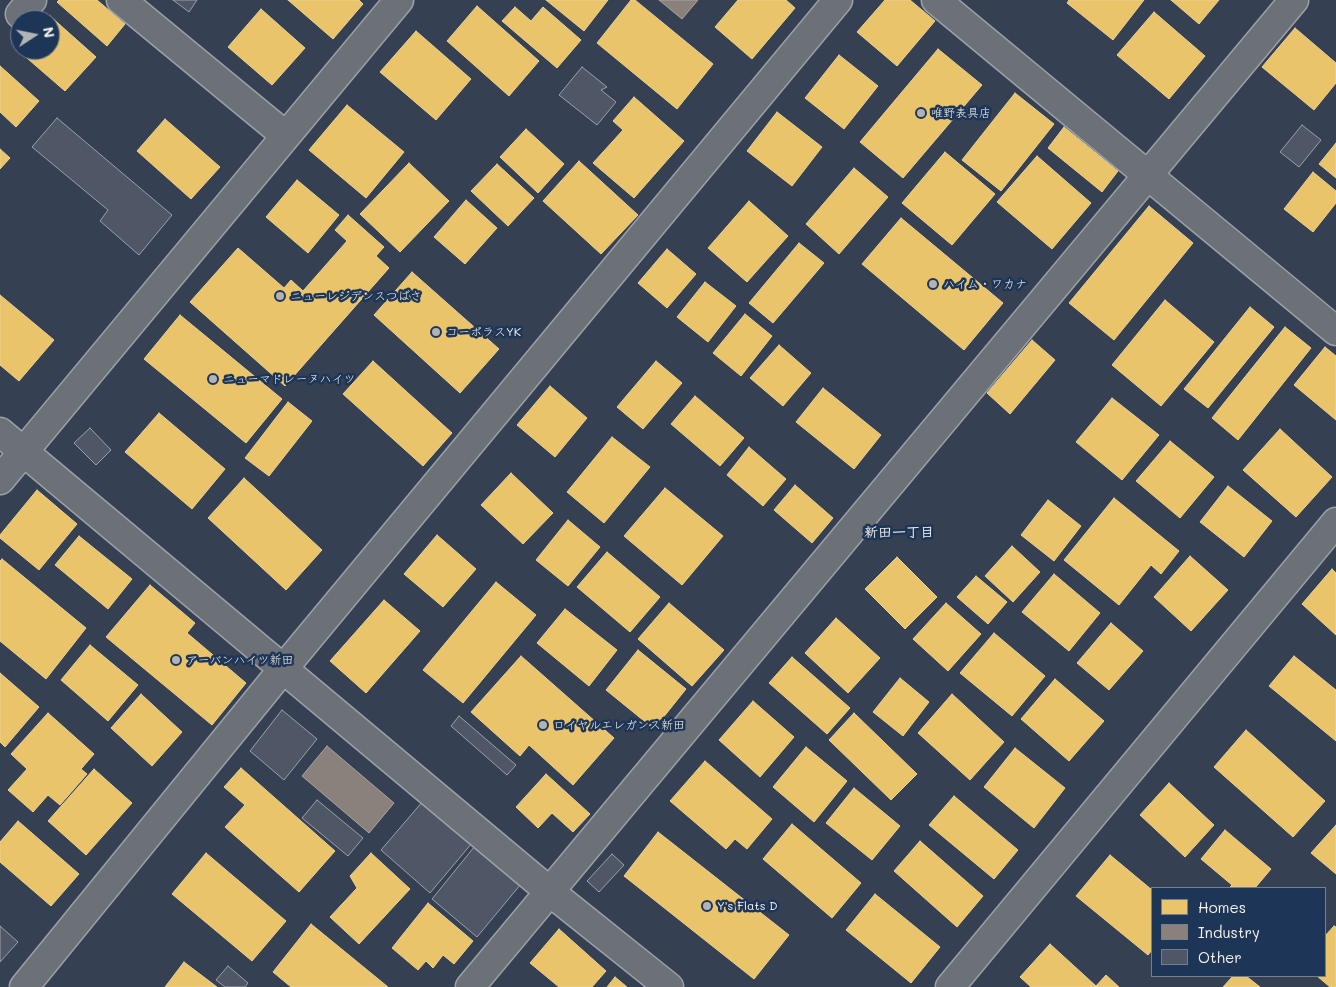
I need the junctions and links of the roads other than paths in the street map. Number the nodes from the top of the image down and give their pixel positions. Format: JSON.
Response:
{"nodes":[{"id":1,"x":121,"y":0,"type":"edge"},
{"id":2,"x":399,"y":0,"type":"edge"},
{"id":3,"x":838,"y":0,"type":"edge"},
{"id":4,"x":936,"y":0,"type":"edge"},
{"id":5,"x":1294,"y":0,"type":"edge"},
{"id":6,"x":286,"y":136,"type":"junction"},
{"id":7,"x":1148,"y":176,"type":"junction"},
{"id":8,"x":1336,"y":331,"type":"edge"},
{"id":9,"x":0,"y":432,"type":"edge"},
{"id":10,"x":24,"y":452,"type":"junction"},
{"id":11,"x":0,"y":480,"type":"edge"},
{"id":12,"x":1336,"y":522,"type":"edge"},
{"id":13,"x":283,"y":669,"type":"junction"},
{"id":14,"x":549,"y":891,"type":"junction"},
{"id":15,"x":24,"y":987,"type":"edge"},
{"id":16,"x":470,"y":987,"type":"edge"},
{"id":17,"x":669,"y":987,"type":"edge"},
{"id":18,"x":950,"y":987,"type":"edge"}],
"edges":[{"from":1,"to":6,"type":"street"},
{"from":2,"to":6,"type":"street"},
{"from":3,"to":13,"type":"street"},
{"from":4,"to":7,"type":"street"},
{"from":5,"to":7,"type":"street"},
{"from":6,"to":10,"type":"street"},
{"from":7,"to":8,"type":"street"},
{"from":7,"to":14,"type":"street"},
{"from":9,"to":10,"type":"street"},
{"from":10,"to":11,"type":"street"},
{"from":10,"to":13,"type":"street"},
{"from":12,"to":18,"type":"street"},
{"from":13,"to":14,"type":"street"},
{"from":13,"to":15,"type":"street"},
{"from":14,"to":16,"type":"street"},
{"from":14,"to":17,"type":"street"}]}
